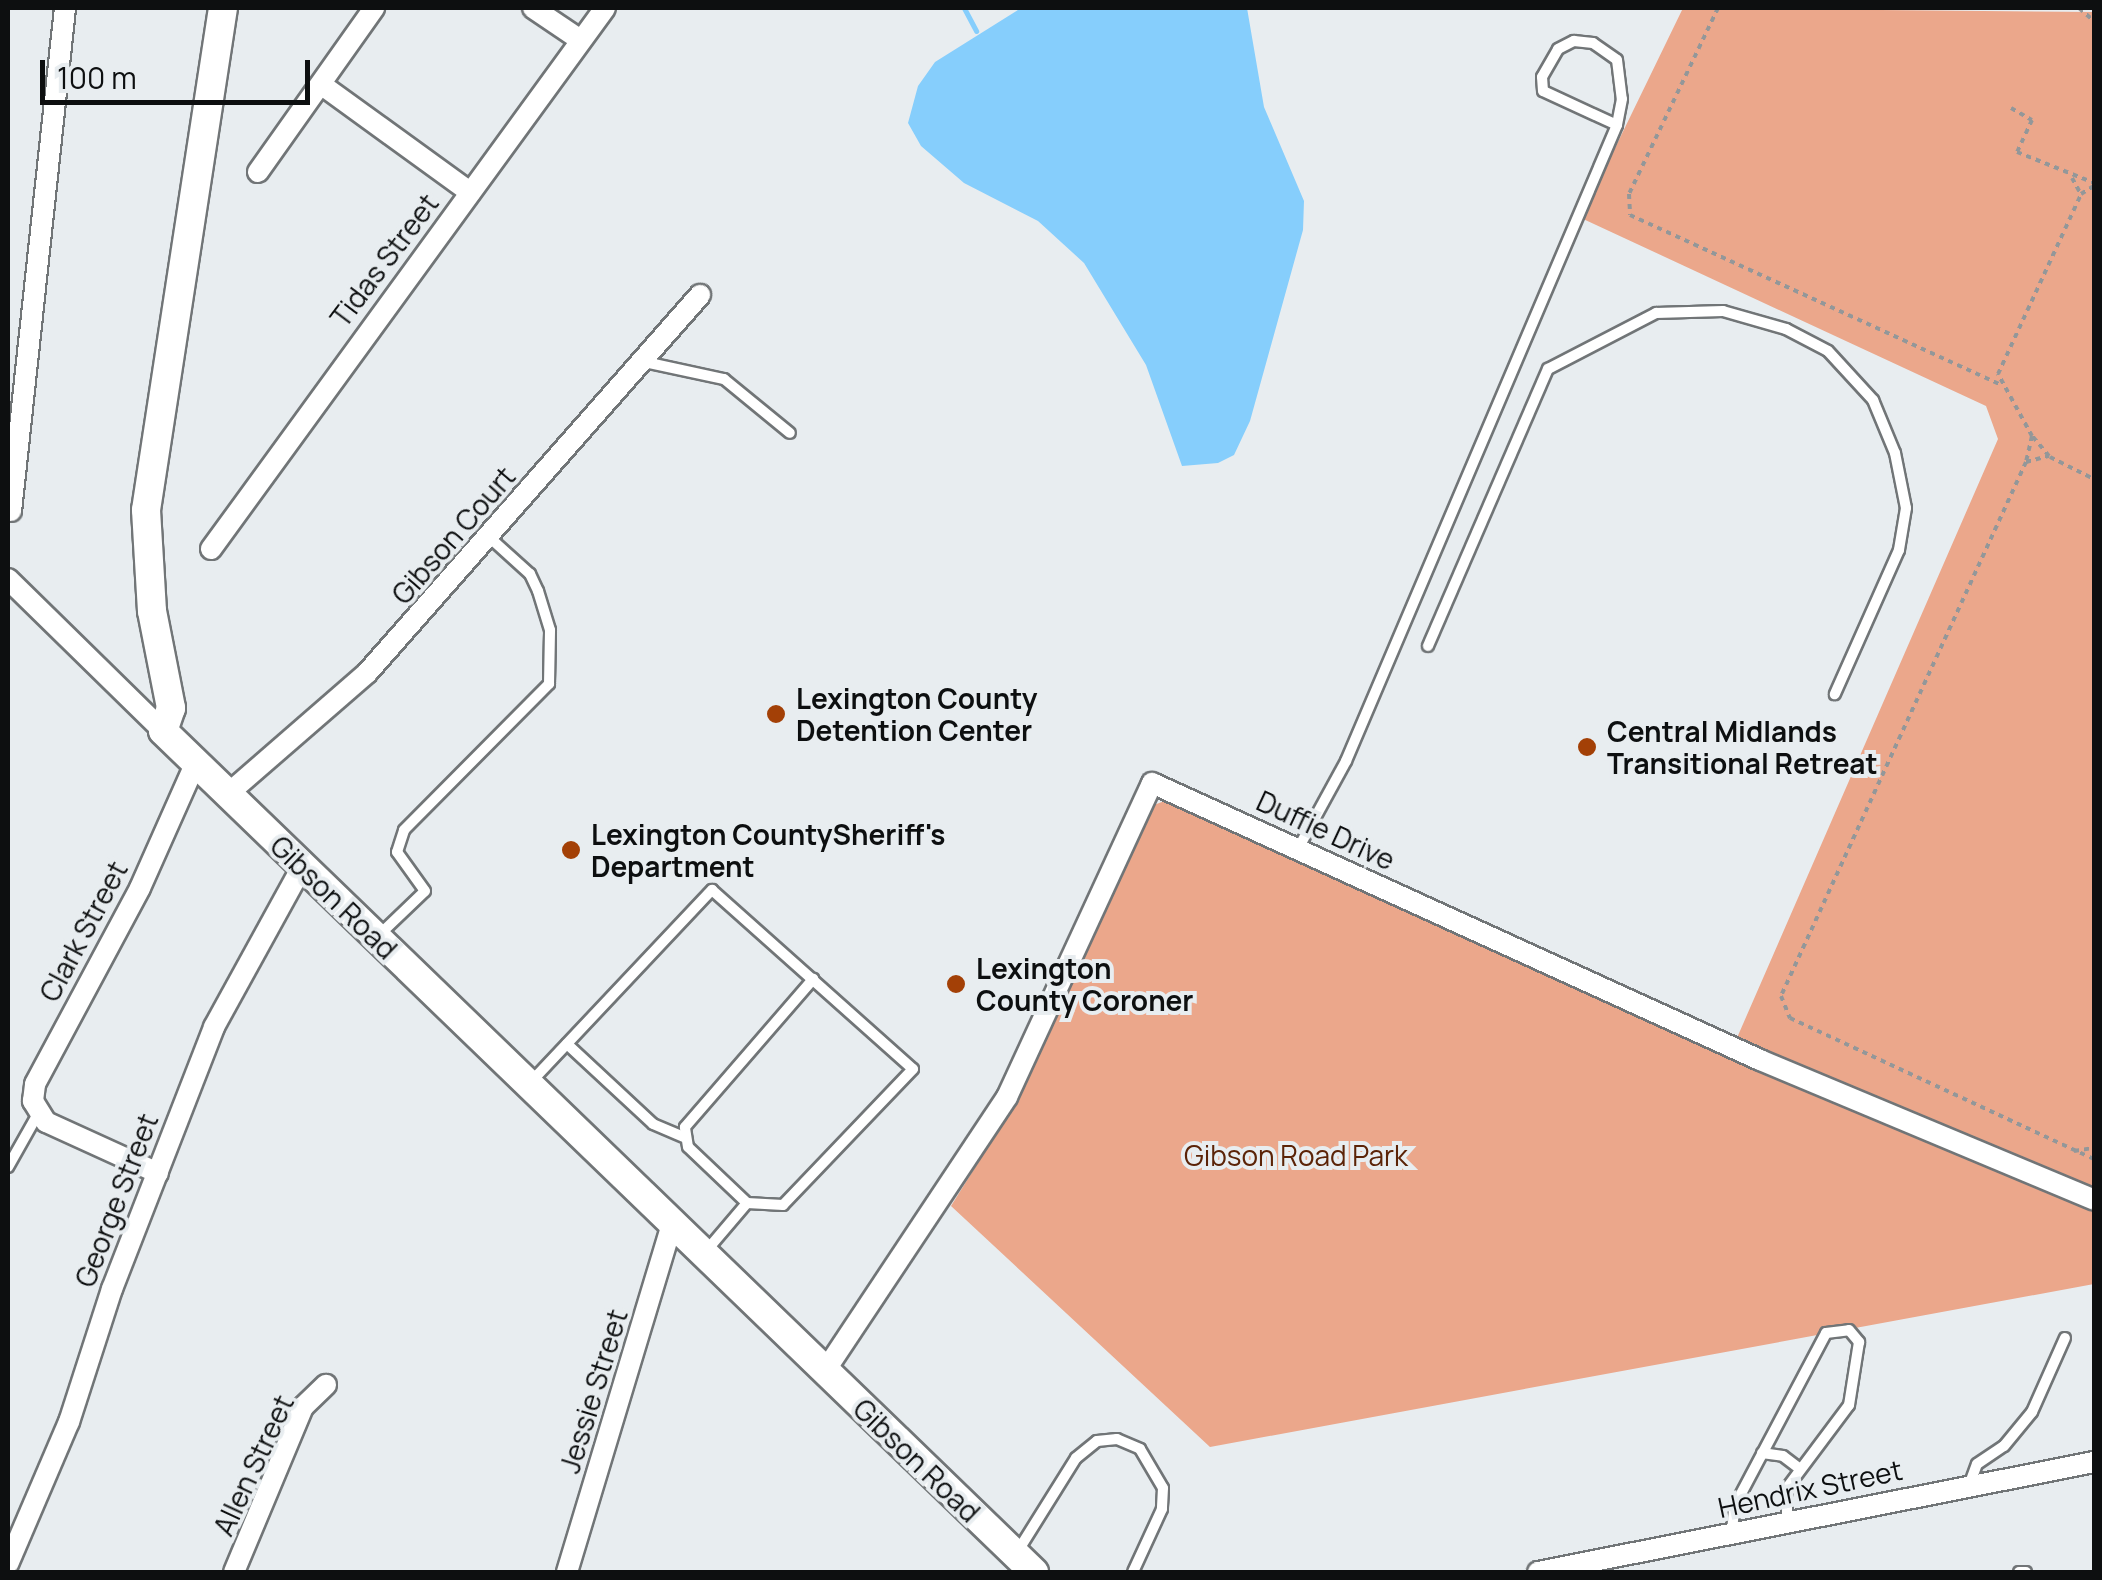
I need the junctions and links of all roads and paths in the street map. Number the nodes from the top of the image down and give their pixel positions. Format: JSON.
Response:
{"nodes":[{"id":1,"x":64,"y":8,"type":"edge"},
{"id":2,"x":224,"y":8,"type":"edge"},
{"id":3,"x":374,"y":8,"type":"edge"},
{"id":4,"x":533,"y":8,"type":"edge"},
{"id":5,"x":605,"y":8,"type":"edge"},
{"id":6,"x":1718,"y":8,"type":"edge"},
{"id":7,"x":2079,"y":8,"type":"edge"},
{"id":8,"x":2094,"y":21,"type":"edge"},
{"id":9,"x":579,"y":39,"type":"junction"},
{"id":10,"x":322,"y":84,"type":"junction"},
{"id":11,"x":2010,"y":108,"type":"dead end"},
{"id":12,"x":1617,"y":124,"type":"junction"},
{"id":13,"x":258,"y":172,"type":"dead end"},
{"id":14,"x":2072,"y":178,"type":"junction"},
{"id":15,"x":2094,"y":184,"type":"edge"},
{"id":16,"x":470,"y":192,"type":"junction"},
{"id":17,"x":2081,"y":194,"type":"junction"},
{"id":18,"x":700,"y":294,"type":"dead end"},
{"id":19,"x":639,"y":360,"type":"junction"},
{"id":20,"x":1999,"y":384,"type":"junction"},
{"id":21,"x":790,"y":433,"type":"dead end"},
{"id":22,"x":2032,"y":436,"type":"junction"},
{"id":23,"x":2048,"y":456,"type":"junction"},
{"id":24,"x":2026,"y":462,"type":"junction"},
{"id":25,"x":2094,"y":479,"type":"edge"},
{"id":26,"x":11,"y":511,"type":"dead end"},
{"id":27,"x":489,"y":537,"type":"junction"},
{"id":28,"x":211,"y":549,"type":"dead end"},
{"id":29,"x":8,"y":579,"type":"edge"},
{"id":30,"x":1428,"y":646,"type":"dead end"},
{"id":31,"x":1835,"y":694,"type":"dead end"},
{"id":32,"x":162,"y":731,"type":"junction"},
{"id":33,"x":196,"y":762,"type":"junction"},
{"id":34,"x":229,"y":793,"type":"junction"},
{"id":35,"x":1300,"y":847,"type":"junction"},
{"id":36,"x":302,"y":867,"type":"junction"},
{"id":37,"x":375,"y":938,"type":"junction"},
{"id":38,"x":813,"y":980,"type":"junction"},
{"id":39,"x":566,"y":1044,"type":"junction"},
{"id":40,"x":528,"y":1086,"type":"junction"},
{"id":41,"x":40,"y":1112,"type":"junction"},
{"id":42,"x":684,"y":1137,"type":"junction"},
{"id":43,"x":2063,"y":1146,"type":"junction"},
{"id":44,"x":2094,"y":1148,"type":"edge"},
{"id":45,"x":2094,"y":1159,"type":"edge"},
{"id":46,"x":8,"y":1168,"type":"edge"},
{"id":47,"x":158,"y":1172,"type":"junction"},
{"id":48,"x":2094,"y":1200,"type":"edge"},
{"id":49,"x":747,"y":1203,"type":"junction"},
{"id":50,"x":672,"y":1226,"type":"junction"},
{"id":51,"x":703,"y":1255,"type":"junction"},
{"id":52,"x":2065,"y":1338,"type":"dead end"},
{"id":53,"x":825,"y":1371,"type":"junction"},
{"id":54,"x":326,"y":1385,"type":"dead end"},
{"id":55,"x":1762,"y":1453,"type":"junction"},
{"id":56,"x":1993,"y":1454,"type":"junction"},
{"id":57,"x":2094,"y":1462,"type":"edge"},
{"id":58,"x":1800,"y":1469,"type":"junction"},
{"id":59,"x":2001,"y":1476,"type":"junction"},
{"id":60,"x":1970,"y":1483,"type":"junction"},
{"id":61,"x":1788,"y":1521,"type":"junction"},
{"id":62,"x":1732,"y":1532,"type":"junction"},
{"id":63,"x":1024,"y":1563,"type":"edge"},
{"id":64,"x":8,"y":1564,"type":"edge"},
{"id":65,"x":234,"y":1572,"type":"edge"},
{"id":66,"x":567,"y":1572,"type":"edge"},
{"id":67,"x":1134,"y":1572,"type":"edge"},
{"id":68,"x":1538,"y":1572,"type":"edge"}],
"edges":[{"from":1,"to":26,"type":"street"},
{"from":2,"to":32,"type":"street"},
{"from":3,"to":10,"type":"street"},
{"from":4,"to":9,"type":"street"},
{"from":5,"to":9,"type":"street","name":"Tidas Street"},
{"from":6,"to":20,"type":"path"},
{"from":7,"to":8,"type":"path"},
{"from":9,"to":16,"type":"street","name":"Tidas Street"},
{"from":10,"to":13,"type":"street"},
{"from":10,"to":16,"type":"street"},
{"from":11,"to":14,"type":"path"},
{"from":12,"to":12,"type":"lane"},
{"from":12,"to":35,"type":"lane"},
{"from":14,"to":15,"type":"path"},
{"from":14,"to":17,"type":"path"},
{"from":15,"to":17,"type":"path"},
{"from":16,"to":28,"type":"street","name":"Tidas Street"},
{"from":17,"to":20,"type":"path"},
{"from":18,"to":19,"type":"street","name":"Gibson Court"},
{"from":19,"to":21,"type":"lane"},
{"from":19,"to":27,"type":"street","name":"Gibson Court"},
{"from":20,"to":22,"type":"path"},
{"from":22,"to":23,"type":"path"},
{"from":22,"to":24,"type":"path"},
{"from":23,"to":24,"type":"path"},
{"from":23,"to":25,"type":"path"},
{"from":24,"to":43,"type":"path"},
{"from":27,"to":34,"type":"street","name":"Gibson Court"},
{"from":27,"to":37,"type":"lane"},
{"from":29,"to":32,"type":"street"},
{"from":30,"to":31,"type":"lane"},
{"from":32,"to":33,"type":"street","name":"Gibson Road"},
{"from":33,"to":34,"type":"street","name":"Gibson Road"},
{"from":33,"to":41,"type":"street","name":"Clark Street"},
{"from":34,"to":36,"type":"street","name":"Gibson Road"},
{"from":35,"to":48,"type":"street","name":"Duffie Drive"},
{"from":35,"to":53,"type":"street","name":"Duffie Drive"},
{"from":36,"to":37,"type":"street","name":"Gibson Road"},
{"from":36,"to":47,"type":"street","name":"George Street"},
{"from":37,"to":40,"type":"street","name":"Gibson Road"},
{"from":38,"to":39,"type":"lane"},
{"from":38,"to":42,"type":"lane"},
{"from":38,"to":49,"type":"lane"},
{"from":39,"to":40,"type":"lane"},
{"from":39,"to":42,"type":"lane"},
{"from":40,"to":50,"type":"street","name":"Gibson Road"},
{"from":41,"to":46,"type":"lane"},
{"from":41,"to":47,"type":"street"},
{"from":42,"to":49,"type":"lane"},
{"from":43,"to":44,"type":"path"},
{"from":43,"to":45,"type":"path"},
{"from":47,"to":64,"type":"street","name":"George Street"},
{"from":49,"to":51,"type":"lane"},
{"from":50,"to":51,"type":"street","name":"Gibson Road"},
{"from":50,"to":66,"type":"street","name":"Jessie Street"},
{"from":51,"to":53,"type":"street","name":"Gibson Road"},
{"from":52,"to":56,"type":"lane"},
{"from":53,"to":63,"type":"street","name":"Gibson Road"},
{"from":54,"to":65,"type":"street","name":"Allen Street"},
{"from":55,"to":58,"type":"lane"},
{"from":55,"to":58,"type":"lane"},
{"from":55,"to":62,"type":"lane"},
{"from":56,"to":59,"type":"lane"},
{"from":56,"to":60,"type":"lane"},
{"from":57,"to":59,"type":"street","name":"Hendrix Street"},
{"from":58,"to":61,"type":"lane"},
{"from":59,"to":60,"type":"street","name":"Hendrix Street"},
{"from":60,"to":61,"type":"street","name":"Hendrix Street"},
{"from":61,"to":62,"type":"street","name":"Hendrix Street"},
{"from":62,"to":68,"type":"street","name":"Hendrix Street"},
{"from":63,"to":67,"type":"lane"}]}
